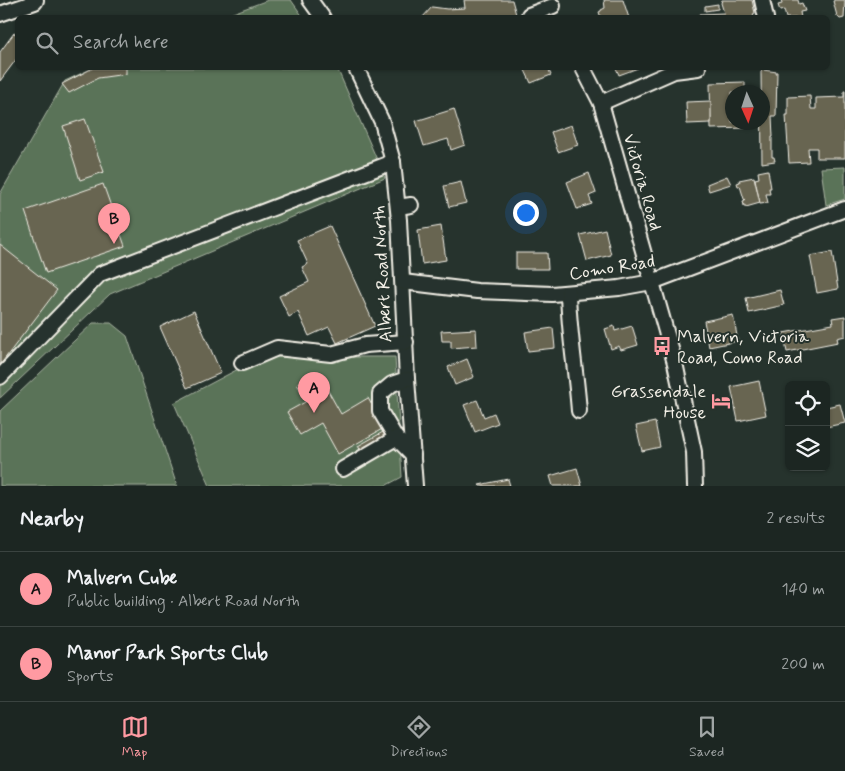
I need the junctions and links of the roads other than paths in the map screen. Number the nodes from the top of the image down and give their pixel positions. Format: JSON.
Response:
{"nodes":[{"id":1,"x":36,"y":0,"type":"edge"},
{"id":2,"x":310,"y":0,"type":"edge"},
{"id":3,"x":762,"y":0,"type":"edge"},
{"id":4,"x":554,"y":8,"type":"edge"},
{"id":5,"x":0,"y":14,"type":"edge"},
{"id":6,"x":320,"y":15,"type":"edge"},
{"id":7,"x":529,"y":15,"type":"dead end"},
{"id":8,"x":765,"y":15,"type":"edge"},
{"id":9,"x":357,"y":70,"type":"edge"},
{"id":10,"x":585,"y":70,"type":"edge"},
{"id":11,"x":682,"y":70,"type":"edge"},
{"id":12,"x":601,"y":103,"type":"junction"},
{"id":13,"x":393,"y":162,"type":"junction"},
{"id":14,"x":845,"y":209,"type":"edge"},
{"id":15,"x":403,"y":282,"type":"junction"},
{"id":16,"x":652,"y":282,"type":"junction"},
{"id":17,"x":568,"y":293,"type":"junction"},
{"id":18,"x":406,"y":342,"type":"junction"},
{"id":19,"x":242,"y":363,"type":"dead end"},
{"id":20,"x":0,"y":378,"type":"edge"},
{"id":21,"x":407,"y":379,"type":"junction"},
{"id":22,"x":579,"y":411,"type":"dead end"},
{"id":23,"x":396,"y":438,"type":"junction"},
{"id":24,"x":413,"y":455,"type":"junction"},
{"id":25,"x":343,"y":469,"type":"dead end"},
{"id":26,"x":415,"y":486,"type":"edge"},
{"id":27,"x":695,"y":486,"type":"edge"}],
"edges":[{"from":1,"to":5,"type":"street"},
{"from":2,"to":6,"type":"street"},
{"from":3,"to":8,"type":"street"},
{"from":4,"to":7,"type":"street"},
{"from":9,"to":13,"type":"street","name":"Albert Road North"},
{"from":10,"to":12,"type":"street","name":"Victoria Road"},
{"from":11,"to":12,"type":"street"},
{"from":12,"to":16,"type":"street","name":"Victoria Road"},
{"from":13,"to":15,"type":"street","name":"Albert Road North"},
{"from":13,"to":20,"type":"street"},
{"from":14,"to":16,"type":"street","name":"Como Road"},
{"from":15,"to":17,"type":"street","name":"Como Road"},
{"from":15,"to":18,"type":"street","name":"Albert Road North"},
{"from":16,"to":17,"type":"street","name":"Como Road"},
{"from":16,"to":27,"type":"street","name":"Victoria Road"},
{"from":17,"to":22,"type":"street"},
{"from":18,"to":19,"type":"street"},
{"from":18,"to":21,"type":"street","name":"Albert Road North"},
{"from":21,"to":23,"type":"street"},
{"from":21,"to":24,"type":"street","name":"Albert Road North"},
{"from":23,"to":24,"type":"street"},
{"from":23,"to":25,"type":"street"},
{"from":24,"to":26,"type":"street","name":"Albert Road North"}]}
